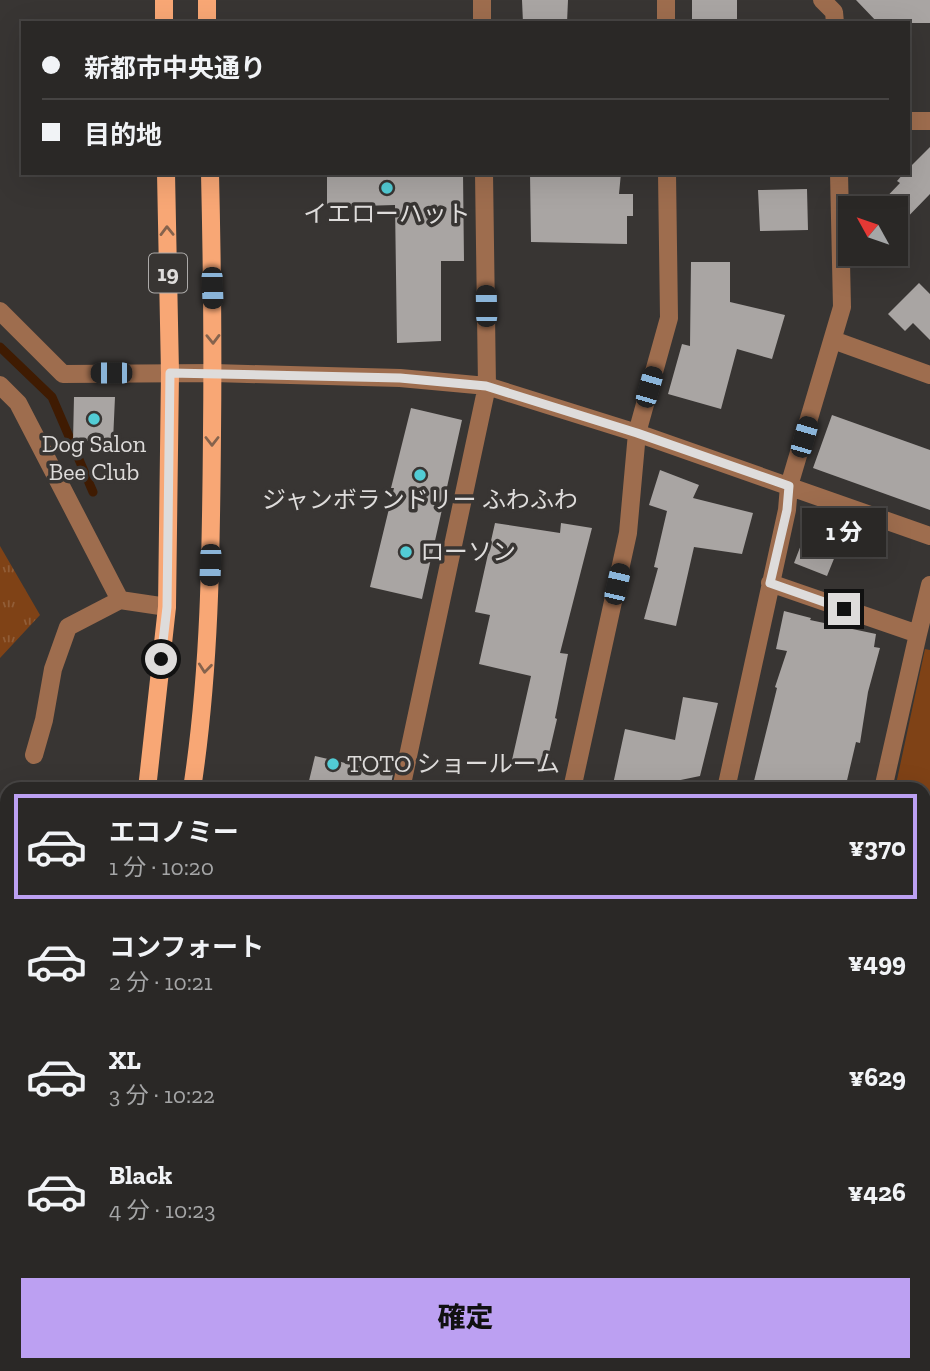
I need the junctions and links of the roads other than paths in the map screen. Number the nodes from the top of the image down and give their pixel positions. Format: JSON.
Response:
{"nodes":[{"id":1,"x":164,"y":0,"type":"edge"},
{"id":2,"x":207,"y":0,"type":"edge"},
{"id":3,"x":482,"y":0,"type":"edge"},
{"id":4,"x":666,"y":0,"type":"edge"},
{"id":5,"x":822,"y":0,"type":"edge"},
{"id":6,"x":164,"y":21,"type":"edge"},
{"id":7,"x":207,"y":21,"type":"edge"},
{"id":8,"x":482,"y":21,"type":"edge"},
{"id":9,"x":666,"y":21,"type":"edge"},
{"id":10,"x":835,"y":21,"type":"edge"},
{"id":11,"x":910,"y":121,"type":"edge"},
{"id":12,"x":930,"y":121,"type":"edge"},
{"id":13,"x":166,"y":175,"type":"edge"},
{"id":14,"x":210,"y":175,"type":"edge"},
{"id":15,"x":484,"y":175,"type":"edge"},
{"id":16,"x":667,"y":175,"type":"edge"},
{"id":17,"x":839,"y":175,"type":"edge"},
{"id":18,"x":0,"y":311,"type":"edge"},
{"id":19,"x":833,"y":340,"type":"junction"},
{"id":20,"x":170,"y":373,"type":"junction"},
{"id":21,"x":214,"y":373,"type":"junction"},
{"id":22,"x":930,"y":375,"type":"edge"},
{"id":23,"x":0,"y":385,"type":"edge"},
{"id":24,"x":486,"y":386,"type":"junction"},
{"id":25,"x":637,"y":433,"type":"junction"},
{"id":26,"x":789,"y":486,"type":"junction"},
{"id":27,"x":930,"y":536,"type":"edge"},
{"id":28,"x":770,"y":583,"type":"junction"},
{"id":29,"x":930,"y":585,"type":"edge"},
{"id":30,"x":120,"y":600,"type":"junction"},
{"id":31,"x":167,"y":607,"type":"junction"},
{"id":32,"x":918,"y":634,"type":"junction"},
{"id":33,"x":34,"y":754,"type":"dead end"},
{"id":34,"x":148,"y":782,"type":"edge"},
{"id":35,"x":193,"y":782,"type":"edge"},
{"id":36,"x":402,"y":782,"type":"edge"},
{"id":37,"x":574,"y":782,"type":"edge"},
{"id":38,"x":727,"y":782,"type":"edge"},
{"id":39,"x":885,"y":782,"type":"edge"}],
"edges":[{"from":1,"to":6,"type":"main road"},
{"from":2,"to":7,"type":"main road"},
{"from":3,"to":8,"type":"street"},
{"from":4,"to":9,"type":"street"},
{"from":5,"to":10,"type":"street"},
{"from":11,"to":12,"type":"street"},
{"from":20,"to":13,"type":"main road","number":"19","one_way":true},
{"from":14,"to":21,"type":"main road","number":"19","one_way":true},
{"from":15,"to":24,"type":"street"},
{"from":16,"to":25,"type":"street"},
{"from":17,"to":19,"type":"street"},
{"from":18,"to":20,"type":"street"},
{"from":19,"to":22,"type":"street"},
{"from":19,"to":26,"type":"street"},
{"from":20,"to":21,"type":"street"},
{"from":20,"to":31,"type":"main road","number":"19"},
{"from":21,"to":24,"type":"street"},
{"from":21,"to":35,"type":"main road","number":"19","one_way":true},
{"from":23,"to":30,"type":"street"},
{"from":24,"to":25,"type":"street"},
{"from":24,"to":36,"type":"street"},
{"from":25,"to":26,"type":"street"},
{"from":25,"to":37,"type":"street"},
{"from":26,"to":27,"type":"street"},
{"from":26,"to":28,"type":"street"},
{"from":28,"to":32,"type":"street"},
{"from":28,"to":38,"type":"street"},
{"from":29,"to":32,"type":"street"},
{"from":30,"to":31,"type":"street"},
{"from":30,"to":33,"type":"street"},
{"from":31,"to":34,"type":"main road","number":"19"},
{"from":32,"to":39,"type":"street"}]}
